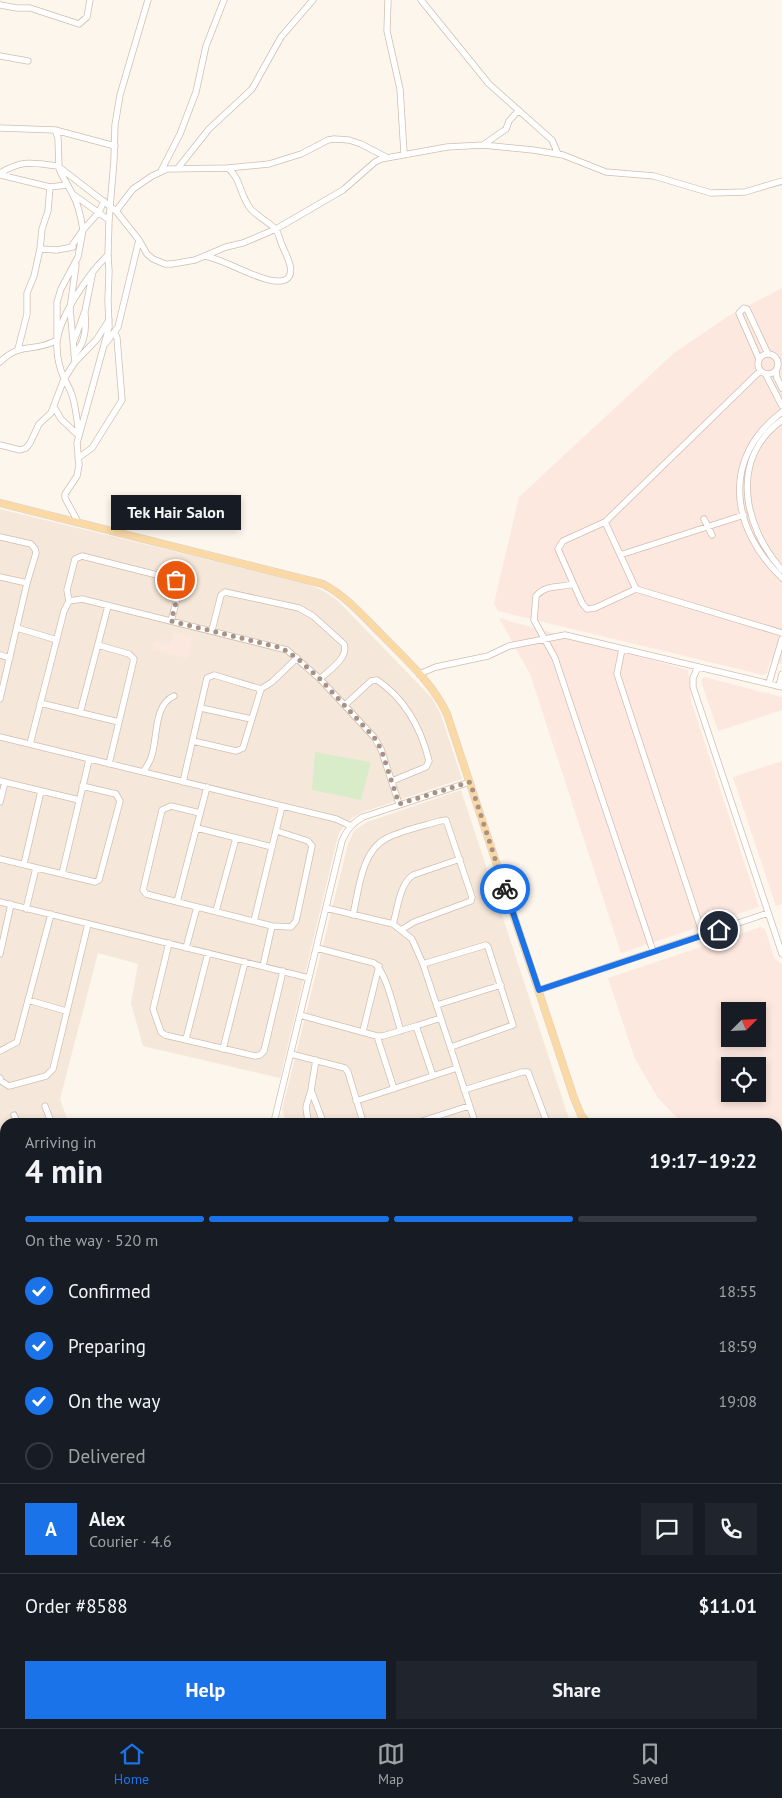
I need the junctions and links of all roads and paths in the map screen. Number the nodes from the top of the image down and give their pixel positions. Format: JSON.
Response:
{"nodes":[{"id":1,"x":90,"y":0,"type":"edge"},
{"id":2,"x":148,"y":0,"type":"edge"},
{"id":3,"x":224,"y":0,"type":"edge"},
{"id":4,"x":313,"y":0,"type":"edge"},
{"id":5,"x":388,"y":0,"type":"edge"},
{"id":6,"x":421,"y":0,"type":"edge"},
{"id":7,"x":0,"y":5,"type":"edge"},
{"id":8,"x":0,"y":56,"type":"edge"},
{"id":9,"x":28,"y":61,"type":"dead end"},
{"id":10,"x":518,"y":111,"type":"junction"},
{"id":11,"x":0,"y":128,"type":"edge"},
{"id":12,"x":56,"y":130,"type":"junction"},
{"id":13,"x":484,"y":145,"type":"junction"},
{"id":14,"x":115,"y":146,"type":"junction"},
{"id":15,"x":404,"y":153,"type":"junction"},
{"id":16,"x":558,"y":154,"type":"junction"},
{"id":17,"x":386,"y":157,"type":"junction"},
{"id":18,"x":58,"y":166,"type":"junction"},
{"id":19,"x":178,"y":168,"type":"junction"},
{"id":20,"x":228,"y":168,"type":"junction"},
{"id":21,"x":161,"y":171,"type":"junction"},
{"id":22,"x":0,"y":174,"type":"edge"},
{"id":23,"x":782,"y":181,"type":"edge"},
{"id":24,"x":67,"y":185,"type":"junction"},
{"id":25,"x":50,"y":187,"type":"junction"},
{"id":26,"x":73,"y":194,"type":"junction"},
{"id":27,"x":104,"y":201,"type":"junction"},
{"id":28,"x":110,"y":207,"type":"junction"},
{"id":29,"x":116,"y":211,"type":"junction"},
{"id":30,"x":99,"y":212,"type":"junction"},
{"id":31,"x":109,"y":220,"type":"junction"},
{"id":32,"x":83,"y":230,"type":"junction"},
{"id":33,"x":276,"y":230,"type":"junction"},
{"id":34,"x":139,"y":240,"type":"junction"},
{"id":35,"x":71,"y":247,"type":"junction"},
{"id":36,"x":40,"y":248,"type":"junction"},
{"id":37,"x":80,"y":249,"type":"junction"},
{"id":38,"x":108,"y":255,"type":"junction"},
{"id":39,"x":202,"y":256,"type":"junction"},
{"id":40,"x":78,"y":257,"type":"junction"},
{"id":41,"x":93,"y":270,"type":"junction"},
{"id":42,"x":70,"y":309,"type":"junction"},
{"id":43,"x":85,"y":311,"type":"junction"},
{"id":44,"x":110,"y":319,"type":"junction"},
{"id":45,"x":115,"y":333,"type":"junction"},
{"id":46,"x":57,"y":340,"type":"junction"},
{"id":47,"x":73,"y":343,"type":"junction"},
{"id":48,"x":104,"y":345,"type":"junction"},
{"id":49,"x":18,"y":349,"type":"junction"},
{"id":50,"x":768,"y":354,"type":"junction"},
{"id":51,"x":74,"y":355,"type":"junction"},
{"id":52,"x":759,"y":358,"type":"junction"},
{"id":53,"x":780,"y":359,"type":"edge"},
{"id":54,"x":0,"y":362,"type":"edge"},
{"id":55,"x":75,"y":362,"type":"junction"},
{"id":56,"x":760,"y":371,"type":"junction"},
{"id":57,"x":776,"y":372,"type":"junction"},
{"id":58,"x":766,"y":375,"type":"junction"},
{"id":59,"x":64,"y":379,"type":"junction"},
{"id":60,"x":782,"y":388,"type":"edge"},
{"id":61,"x":782,"y":406,"type":"edge"},
{"id":62,"x":54,"y":407,"type":"junction"},
{"id":63,"x":782,"y":412,"type":"edge"},
{"id":64,"x":782,"y":420,"type":"edge"},
{"id":65,"x":79,"y":436,"type":"junction"},
{"id":66,"x":0,"y":445,"type":"edge"},
{"id":67,"x":78,"y":458,"type":"junction"},
{"id":68,"x":0,"y":503,"type":"edge"},
{"id":69,"x":750,"y":513,"type":"junction"},
{"id":70,"x":742,"y":515,"type":"junction"},
{"id":71,"x":704,"y":519,"type":"dead end"},
{"id":72,"x":78,"y":522,"type":"junction"},
{"id":73,"x":605,"y":522,"type":"junction"},
{"id":74,"x":708,"y":527,"type":"junction"},
{"id":75,"x":712,"y":534,"type":"dead end"},
{"id":76,"x":0,"y":537,"type":"edge"},
{"id":77,"x":620,"y":555,"type":"junction"},
{"id":78,"x":782,"y":570,"type":"edge"},
{"id":79,"x":0,"y":577,"type":"edge"},
{"id":80,"x":782,"y":578,"type":"edge"},
{"id":81,"x":27,"y":583,"type":"junction"},
{"id":82,"x":573,"y":584,"type":"junction"},
{"id":83,"x":636,"y":588,"type":"junction"},
{"id":84,"x":69,"y":601,"type":"junction"},
{"id":85,"x":108,"y":606,"type":"junction"},
{"id":86,"x":171,"y":621,"type":"junction"},
{"id":87,"x":17,"y":628,"type":"junction"},
{"id":88,"x":212,"y":630,"type":"junction"},
{"id":89,"x":782,"y":633,"type":"edge"},
{"id":90,"x":546,"y":639,"type":"junction"},
{"id":91,"x":782,"y":639,"type":"edge"},
{"id":92,"x":57,"y":640,"type":"junction"},
{"id":93,"x":98,"y":645,"type":"junction"},
{"id":94,"x":622,"y":649,"type":"junction"},
{"id":95,"x":0,"y":655,"type":"edge"},
{"id":96,"x":10,"y":658,"type":"junction"},
{"id":97,"x":297,"y":658,"type":"junction"},
{"id":98,"x":698,"y":666,"type":"junction"},
{"id":99,"x":419,"y":674,"type":"junction"},
{"id":100,"x":782,"y":674,"type":"edge"},
{"id":101,"x":320,"y":679,"type":"junction"},
{"id":102,"x":769,"y":683,"type":"junction"},
{"id":103,"x":781,"y":686,"type":"edge"},
{"id":104,"x":261,"y":689,"type":"junction"},
{"id":105,"x":1,"y":695,"type":"edge"},
{"id":106,"x":174,"y":696,"type":"dead end"},
{"id":107,"x":40,"y":703,"type":"junction"},
{"id":108,"x":345,"y":705,"type":"junction"},
{"id":109,"x":201,"y":708,"type":"junction"},
{"id":110,"x":80,"y":713,"type":"junction"},
{"id":111,"x":251,"y":719,"type":"junction"},
{"id":112,"x":119,"y":722,"type":"junction"},
{"id":113,"x":0,"y":737,"type":"edge"},
{"id":114,"x":193,"y":741,"type":"junction"},
{"id":115,"x":30,"y":744,"type":"junction"},
{"id":116,"x":89,"y":760,"type":"junction"},
{"id":117,"x":109,"y":764,"type":"junction"},
{"id":118,"x":143,"y":772,"type":"junction"},
{"id":119,"x":3,"y":781,"type":"edge"},
{"id":120,"x":183,"y":782,"type":"junction"},
{"id":121,"x":392,"y":782,"type":"junction"},
{"id":122,"x":470,"y":782,"type":"junction"},
{"id":123,"x":82,"y":786,"type":"junction"},
{"id":124,"x":207,"y":788,"type":"junction"},
{"id":125,"x":41,"y":791,"type":"junction"},
{"id":126,"x":79,"y":800,"type":"junction"},
{"id":127,"x":0,"y":802,"type":"edge"},
{"id":128,"x":399,"y":804,"type":"junction"},
{"id":129,"x":282,"y":806,"type":"junction"},
{"id":130,"x":200,"y":812,"type":"junction"},
{"id":131,"x":351,"y":826,"type":"junction"},
{"id":132,"x":197,"y":828,"type":"junction"},
{"id":133,"x":277,"y":831,"type":"junction"},
{"id":134,"x":236,"y":838,"type":"junction"},
{"id":135,"x":272,"y":848,"type":"junction"},
{"id":136,"x":0,"y":859,"type":"edge"},
{"id":137,"x":460,"y":859,"type":"junction"},
{"id":138,"x":24,"y":864,"type":"junction"},
{"id":139,"x":36,"y":868,"type":"junction"},
{"id":140,"x":62,"y":874,"type":"junction"},
{"id":141,"x":0,"y":902,"type":"edge"},
{"id":142,"x":177,"y":902,"type":"junction"},
{"id":143,"x":11,"y":904,"type":"junction"},
{"id":144,"x":197,"y":907,"type":"junction"},
{"id":145,"x":326,"y":908,"type":"junction"},
{"id":146,"x":26,"y":909,"type":"junction"},
{"id":147,"x":216,"y":912,"type":"junction"},
{"id":148,"x":768,"y":913,"type":"junction"},
{"id":149,"x":51,"y":914,"type":"junction"},
{"id":150,"x":353,"y":915,"type":"junction"},
{"id":151,"x":254,"y":921,"type":"junction"},
{"id":152,"x":88,"y":924,"type":"junction"},
{"id":153,"x":394,"y":924,"type":"junction"},
{"id":154,"x":272,"y":926,"type":"junction"},
{"id":155,"x":401,"y":930,"type":"junction"},
{"id":156,"x":703,"y":935,"type":"junction"},
{"id":157,"x":169,"y":943,"type":"junction"},
{"id":158,"x":186,"y":948,"type":"junction"},
{"id":159,"x":316,"y":948,"type":"junction"},
{"id":160,"x":1,"y":949,"type":"edge"},
{"id":161,"x":653,"y":951,"type":"junction"},
{"id":162,"x":208,"y":953,"type":"junction"},
{"id":163,"x":782,"y":954,"type":"edge"},
{"id":164,"x":245,"y":962,"type":"junction"},
{"id":165,"x":423,"y":964,"type":"junction"},
{"id":166,"x":263,"y":966,"type":"junction"},
{"id":167,"x":379,"y":966,"type":"junction"},
{"id":168,"x":283,"y":971,"type":"junction"},
{"id":169,"x":309,"y":978,"type":"junction"},
{"id":170,"x":501,"y":985,"type":"junction"},
{"id":171,"x":539,"y":990,"type":"junction"},
{"id":172,"x":28,"y":1000,"type":"junction"},
{"id":173,"x":437,"y":1005,"type":"junction"},
{"id":174,"x":66,"y":1011,"type":"junction"},
{"id":175,"x":300,"y":1015,"type":"junction"},
{"id":176,"x":441,"y":1018,"type":"junction"},
{"id":177,"x":416,"y":1026,"type":"junction"},
{"id":178,"x":363,"y":1031,"type":"junction"},
{"id":179,"x":400,"y":1031,"type":"junction"},
{"id":180,"x":377,"y":1036,"type":"junction"},
{"id":181,"x":186,"y":1039,"type":"junction"},
{"id":182,"x":451,"y":1047,"type":"junction"},
{"id":183,"x":223,"y":1049,"type":"junction"},
{"id":184,"x":0,"y":1051,"type":"edge"},
{"id":185,"x":291,"y":1054,"type":"junction"},
{"id":186,"x":316,"y":1060,"type":"junction"},
{"id":187,"x":457,"y":1068,"type":"junction"},
{"id":188,"x":432,"y":1076,"type":"junction"},
{"id":189,"x":0,"y":1078,"type":"edge"},
{"id":190,"x":394,"y":1089,"type":"junction"},
{"id":191,"x":311,"y":1090,"type":"junction"},
{"id":192,"x":464,"y":1090,"type":"junction"},
{"id":193,"x":356,"y":1101,"type":"junction"},
{"id":194,"x":45,"y":1106,"type":"dead end"},
{"id":195,"x":470,"y":1106,"type":"junction"},
{"id":196,"x":445,"y":1114,"type":"junction"},
{"id":197,"x":14,"y":1115,"type":"dead end"},
{"id":198,"x":15,"y":1118,"type":"edge"},
{"id":199,"x":50,"y":1118,"type":"edge"},
{"id":200,"x":275,"y":1118,"type":"edge"},
{"id":201,"x":307,"y":1118,"type":"edge"},
{"id":202,"x":322,"y":1118,"type":"edge"},
{"id":203,"x":362,"y":1118,"type":"edge"},
{"id":204,"x":432,"y":1118,"type":"edge"},
{"id":205,"x":446,"y":1118,"type":"edge"},
{"id":206,"x":474,"y":1118,"type":"edge"},
{"id":207,"x":545,"y":1118,"type":"edge"},
{"id":208,"x":584,"y":1118,"type":"edge"}],
"edges":[{"from":1,"to":7,"type":"street"},
{"from":2,"to":14,"type":"street"},
{"from":3,"to":21,"type":"street"},
{"from":4,"to":19,"type":"street"},
{"from":5,"to":15,"type":"street"},
{"from":6,"to":10,"type":"street"},
{"from":8,"to":9,"type":"street"},
{"from":10,"to":13,"type":"street"},
{"from":10,"to":16,"type":"street"},
{"from":11,"to":12,"type":"street"},
{"from":12,"to":14,"type":"street"},
{"from":12,"to":18,"type":"street"},
{"from":13,"to":15,"type":"street"},
{"from":13,"to":16,"type":"street"},
{"from":14,"to":28,"type":"street"},
{"from":15,"to":17,"type":"street"},
{"from":16,"to":23,"type":"street"},
{"from":17,"to":20,"type":"street"},
{"from":17,"to":33,"type":"street"},
{"from":18,"to":22,"type":"street"},
{"from":18,"to":24,"type":"street"},
{"from":18,"to":27,"type":"street"},
{"from":19,"to":20,"type":"street"},
{"from":19,"to":21,"type":"street"},
{"from":20,"to":33,"type":"street"},
{"from":21,"to":29,"type":"street"},
{"from":22,"to":25,"type":"street"},
{"from":24,"to":25,"type":"street"},
{"from":24,"to":26,"type":"street"},
{"from":25,"to":36,"type":"street"},
{"from":26,"to":30,"type":"street"},
{"from":26,"to":32,"type":"street"},
{"from":27,"to":28,"type":"street"},
{"from":27,"to":30,"type":"street"},
{"from":28,"to":29,"type":"street"},
{"from":28,"to":31,"type":"street"},
{"from":29,"to":34,"type":"street"},
{"from":30,"to":31,"type":"street"},
{"from":30,"to":32,"type":"street"},
{"from":31,"to":38,"type":"street"},
{"from":32,"to":35,"type":"street"},
{"from":32,"to":37,"type":"street"},
{"from":33,"to":39,"type":"street"},
{"from":33,"to":39,"type":"street"},
{"from":34,"to":39,"type":"street"},
{"from":34,"to":45,"type":"street"},
{"from":35,"to":36,"type":"street"},
{"from":35,"to":37,"type":"street"},
{"from":36,"to":49,"type":"street"},
{"from":37,"to":40,"type":"street"},
{"from":38,"to":41,"type":"street"},
{"from":38,"to":44,"type":"street"},
{"from":40,"to":42,"type":"street"},
{"from":40,"to":46,"type":"street"},
{"from":41,"to":42,"type":"street"},
{"from":41,"to":43,"type":"street"},
{"from":42,"to":46,"type":"street"},
{"from":42,"to":47,"type":"street"},
{"from":43,"to":47,"type":"street"},
{"from":43,"to":51,"type":"street"},
{"from":44,"to":48,"type":"street"},
{"from":44,"to":55,"type":"street"},
{"from":45,"to":48,"type":"street"},
{"from":45,"to":67,"type":"street"},
{"from":46,"to":49,"type":"street"},
{"from":46,"to":59,"type":"street"},
{"from":47,"to":51,"type":"street"},
{"from":48,"to":65,"type":"street"},
{"from":49,"to":54,"type":"street"},
{"from":50,"to":52,"type":"street"},
{"from":50,"to":52,"type":"street"},
{"from":50,"to":53,"type":"street"},
{"from":51,"to":55,"type":"street"},
{"from":52,"to":56,"type":"street"},
{"from":53,"to":57,"type":"street"},
{"from":55,"to":59,"type":"street"},
{"from":56,"to":58,"type":"street"},
{"from":56,"to":73,"type":"street"},
{"from":57,"to":58,"type":"street"},
{"from":57,"to":60,"type":"street"},
{"from":58,"to":61,"type":"street"},
{"from":59,"to":62,"type":"street"},
{"from":59,"to":65,"type":"street"},
{"from":62,"to":65,"type":"street"},
{"from":62,"to":66,"type":"street"},
{"from":63,"to":70,"type":"street"},
{"from":64,"to":69,"type":"street"},
{"from":65,"to":67,"type":"street"},
{"from":67,"to":72,"type":"street"},
{"from":68,"to":72,"type":"main road"},
{"from":69,"to":70,"type":"street"},
{"from":69,"to":78,"type":"street"},
{"from":70,"to":74,"type":"street"},
{"from":70,"to":80,"type":"street"},
{"from":71,"to":74,"type":"street"},
{"from":72,"to":99,"type":"main road"},
{"from":73,"to":77,"type":"street"},
{"from":73,"to":82,"type":"street"},
{"from":74,"to":75,"type":"street"},
{"from":74,"to":77,"type":"street"},
{"from":76,"to":81,"type":"street"},
{"from":77,"to":83,"type":"street"},
{"from":79,"to":81,"type":"street"},
{"from":81,"to":87,"type":"street"},
{"from":82,"to":83,"type":"street"},
{"from":82,"to":90,"type":"street"},
{"from":83,"to":89,"type":"street"},
{"from":84,"to":85,"type":"street"},
{"from":84,"to":86,"type":"street"},
{"from":84,"to":92,"type":"street"},
{"from":85,"to":86,"type":"street"},
{"from":85,"to":93,"type":"street"},
{"from":86,"to":88,"type":"street"},
{"from":87,"to":92,"type":"street"},
{"from":87,"to":96,"type":"street"},
{"from":88,"to":97,"type":"street"},
{"from":88,"to":101,"type":"street"},
{"from":90,"to":94,"type":"street"},
{"from":90,"to":99,"type":"street"},
{"from":90,"to":161,"type":"street"},
{"from":91,"to":102,"type":"street"},
{"from":92,"to":107,"type":"street"},
{"from":93,"to":110,"type":"street"},
{"from":93,"to":112,"type":"street"},
{"from":94,"to":98,"type":"street"},
{"from":94,"to":156,"type":"street"},
{"from":95,"to":96,"type":"street"},
{"from":96,"to":105,"type":"street"},
{"from":97,"to":101,"type":"street"},
{"from":97,"to":104,"type":"street"},
{"from":98,"to":102,"type":"street"},
{"from":98,"to":148,"type":"street"},
{"from":99,"to":122,"type":"main road"},
{"from":100,"to":103,"type":"street"},
{"from":101,"to":108,"type":"street"},
{"from":102,"to":103,"type":"street"},
{"from":104,"to":109,"type":"street"},
{"from":104,"to":111,"type":"street"},
{"from":106,"to":118,"type":"street"},
{"from":107,"to":110,"type":"street"},
{"from":107,"to":115,"type":"street"},
{"from":108,"to":121,"type":"street"},
{"from":108,"to":121,"type":"street"},
{"from":109,"to":111,"type":"street"},
{"from":109,"to":114,"type":"street"},
{"from":110,"to":112,"type":"street"},
{"from":111,"to":114,"type":"street"},
{"from":112,"to":117,"type":"street"},
{"from":113,"to":115,"type":"street"},
{"from":114,"to":120,"type":"street"},
{"from":115,"to":116,"type":"street"},
{"from":116,"to":117,"type":"street"},
{"from":116,"to":123,"type":"street"},
{"from":117,"to":118,"type":"street"},
{"from":118,"to":120,"type":"street"},
{"from":119,"to":125,"type":"street"},
{"from":119,"to":127,"type":"street"},
{"from":120,"to":124,"type":"street"},
{"from":121,"to":128,"type":"street"},
{"from":122,"to":128,"type":"street"},
{"from":122,"to":171,"type":"main road"},
{"from":123,"to":126,"type":"street"},
{"from":123,"to":140,"type":"street"},
{"from":124,"to":129,"type":"street"},
{"from":124,"to":130,"type":"street"},
{"from":125,"to":126,"type":"street"},
{"from":125,"to":138,"type":"street"},
{"from":126,"to":140,"type":"street"},
{"from":128,"to":131,"type":"street"},
{"from":129,"to":131,"type":"street"},
{"from":129,"to":133,"type":"street"},
{"from":130,"to":132,"type":"street"},
{"from":130,"to":142,"type":"street"},
{"from":131,"to":145,"type":"street"},
{"from":132,"to":134,"type":"street"},
{"from":132,"to":142,"type":"street"},
{"from":133,"to":135,"type":"street"},
{"from":133,"to":154,"type":"street"},
{"from":134,"to":135,"type":"street"},
{"from":134,"to":147,"type":"street"},
{"from":135,"to":151,"type":"street"},
{"from":136,"to":138,"type":"street"},
{"from":137,"to":150,"type":"street"},
{"from":137,"to":153,"type":"street"},
{"from":137,"to":155,"type":"street"},
{"from":138,"to":139,"type":"street"},
{"from":139,"to":140,"type":"street"},
{"from":139,"to":146,"type":"street"},
{"from":141,"to":143,"type":"street"},
{"from":142,"to":144,"type":"street"},
{"from":143,"to":146,"type":"street"},
{"from":143,"to":160,"type":"street"},
{"from":144,"to":147,"type":"street"},
{"from":144,"to":158,"type":"street"},
{"from":145,"to":150,"type":"street"},
{"from":145,"to":159,"type":"street"},
{"from":146,"to":149,"type":"street"},
{"from":147,"to":151,"type":"street"},
{"from":148,"to":156,"type":"street"},
{"from":148,"to":163,"type":"street"},
{"from":149,"to":152,"type":"street"},
{"from":149,"to":172,"type":"street"},
{"from":150,"to":153,"type":"street"},
{"from":151,"to":154,"type":"street"},
{"from":152,"to":157,"type":"street"},
{"from":152,"to":174,"type":"street"},
{"from":153,"to":155,"type":"street"},
{"from":154,"to":166,"type":"street"},
{"from":155,"to":165,"type":"street"},
{"from":156,"to":161,"type":"street"},
{"from":157,"to":158,"type":"street"},
{"from":157,"to":181,"type":"street"},
{"from":158,"to":162,"type":"street"},
{"from":159,"to":167,"type":"street"},
{"from":159,"to":169,"type":"street"},
{"from":161,"to":171,"type":"street"},
{"from":162,"to":164,"type":"street"},
{"from":162,"to":181,"type":"street"},
{"from":164,"to":166,"type":"street"},
{"from":164,"to":183,"type":"street"},
{"from":165,"to":170,"type":"street"},
{"from":165,"to":173,"type":"street"},
{"from":166,"to":168,"type":"street"},
{"from":167,"to":178,"type":"street"},
{"from":167,"to":179,"type":"street"},
{"from":168,"to":169,"type":"street"},
{"from":168,"to":183,"type":"street"},
{"from":169,"to":175,"type":"street"},
{"from":170,"to":173,"type":"street"},
{"from":170,"to":182,"type":"street"},
{"from":171,"to":208,"type":"main road"},
{"from":172,"to":174,"type":"street"},
{"from":172,"to":184,"type":"street"},
{"from":173,"to":176,"type":"street"},
{"from":174,"to":189,"type":"street"},
{"from":175,"to":178,"type":"street"},
{"from":175,"to":185,"type":"street"},
{"from":176,"to":177,"type":"street"},
{"from":176,"to":182,"type":"street"},
{"from":177,"to":179,"type":"street"},
{"from":177,"to":188,"type":"street"},
{"from":178,"to":180,"type":"street"},
{"from":179,"to":180,"type":"street"},
{"from":180,"to":190,"type":"street"},
{"from":181,"to":183,"type":"street"},
{"from":182,"to":187,"type":"street"},
{"from":185,"to":186,"type":"street"},
{"from":185,"to":200,"type":"street"},
{"from":186,"to":191,"type":"street"},
{"from":186,"to":193,"type":"street"},
{"from":187,"to":188,"type":"street"},
{"from":187,"to":192,"type":"street"},
{"from":188,"to":190,"type":"street"},
{"from":190,"to":193,"type":"street"},
{"from":191,"to":201,"type":"street"},
{"from":191,"to":202,"type":"street"},
{"from":192,"to":195,"type":"street"},
{"from":192,"to":207,"type":"street"},
{"from":193,"to":203,"type":"street"},
{"from":194,"to":199,"type":"street"},
{"from":195,"to":196,"type":"street"},
{"from":195,"to":206,"type":"street"},
{"from":196,"to":204,"type":"street"},
{"from":196,"to":205,"type":"street"},
{"from":197,"to":198,"type":"street"}]}
